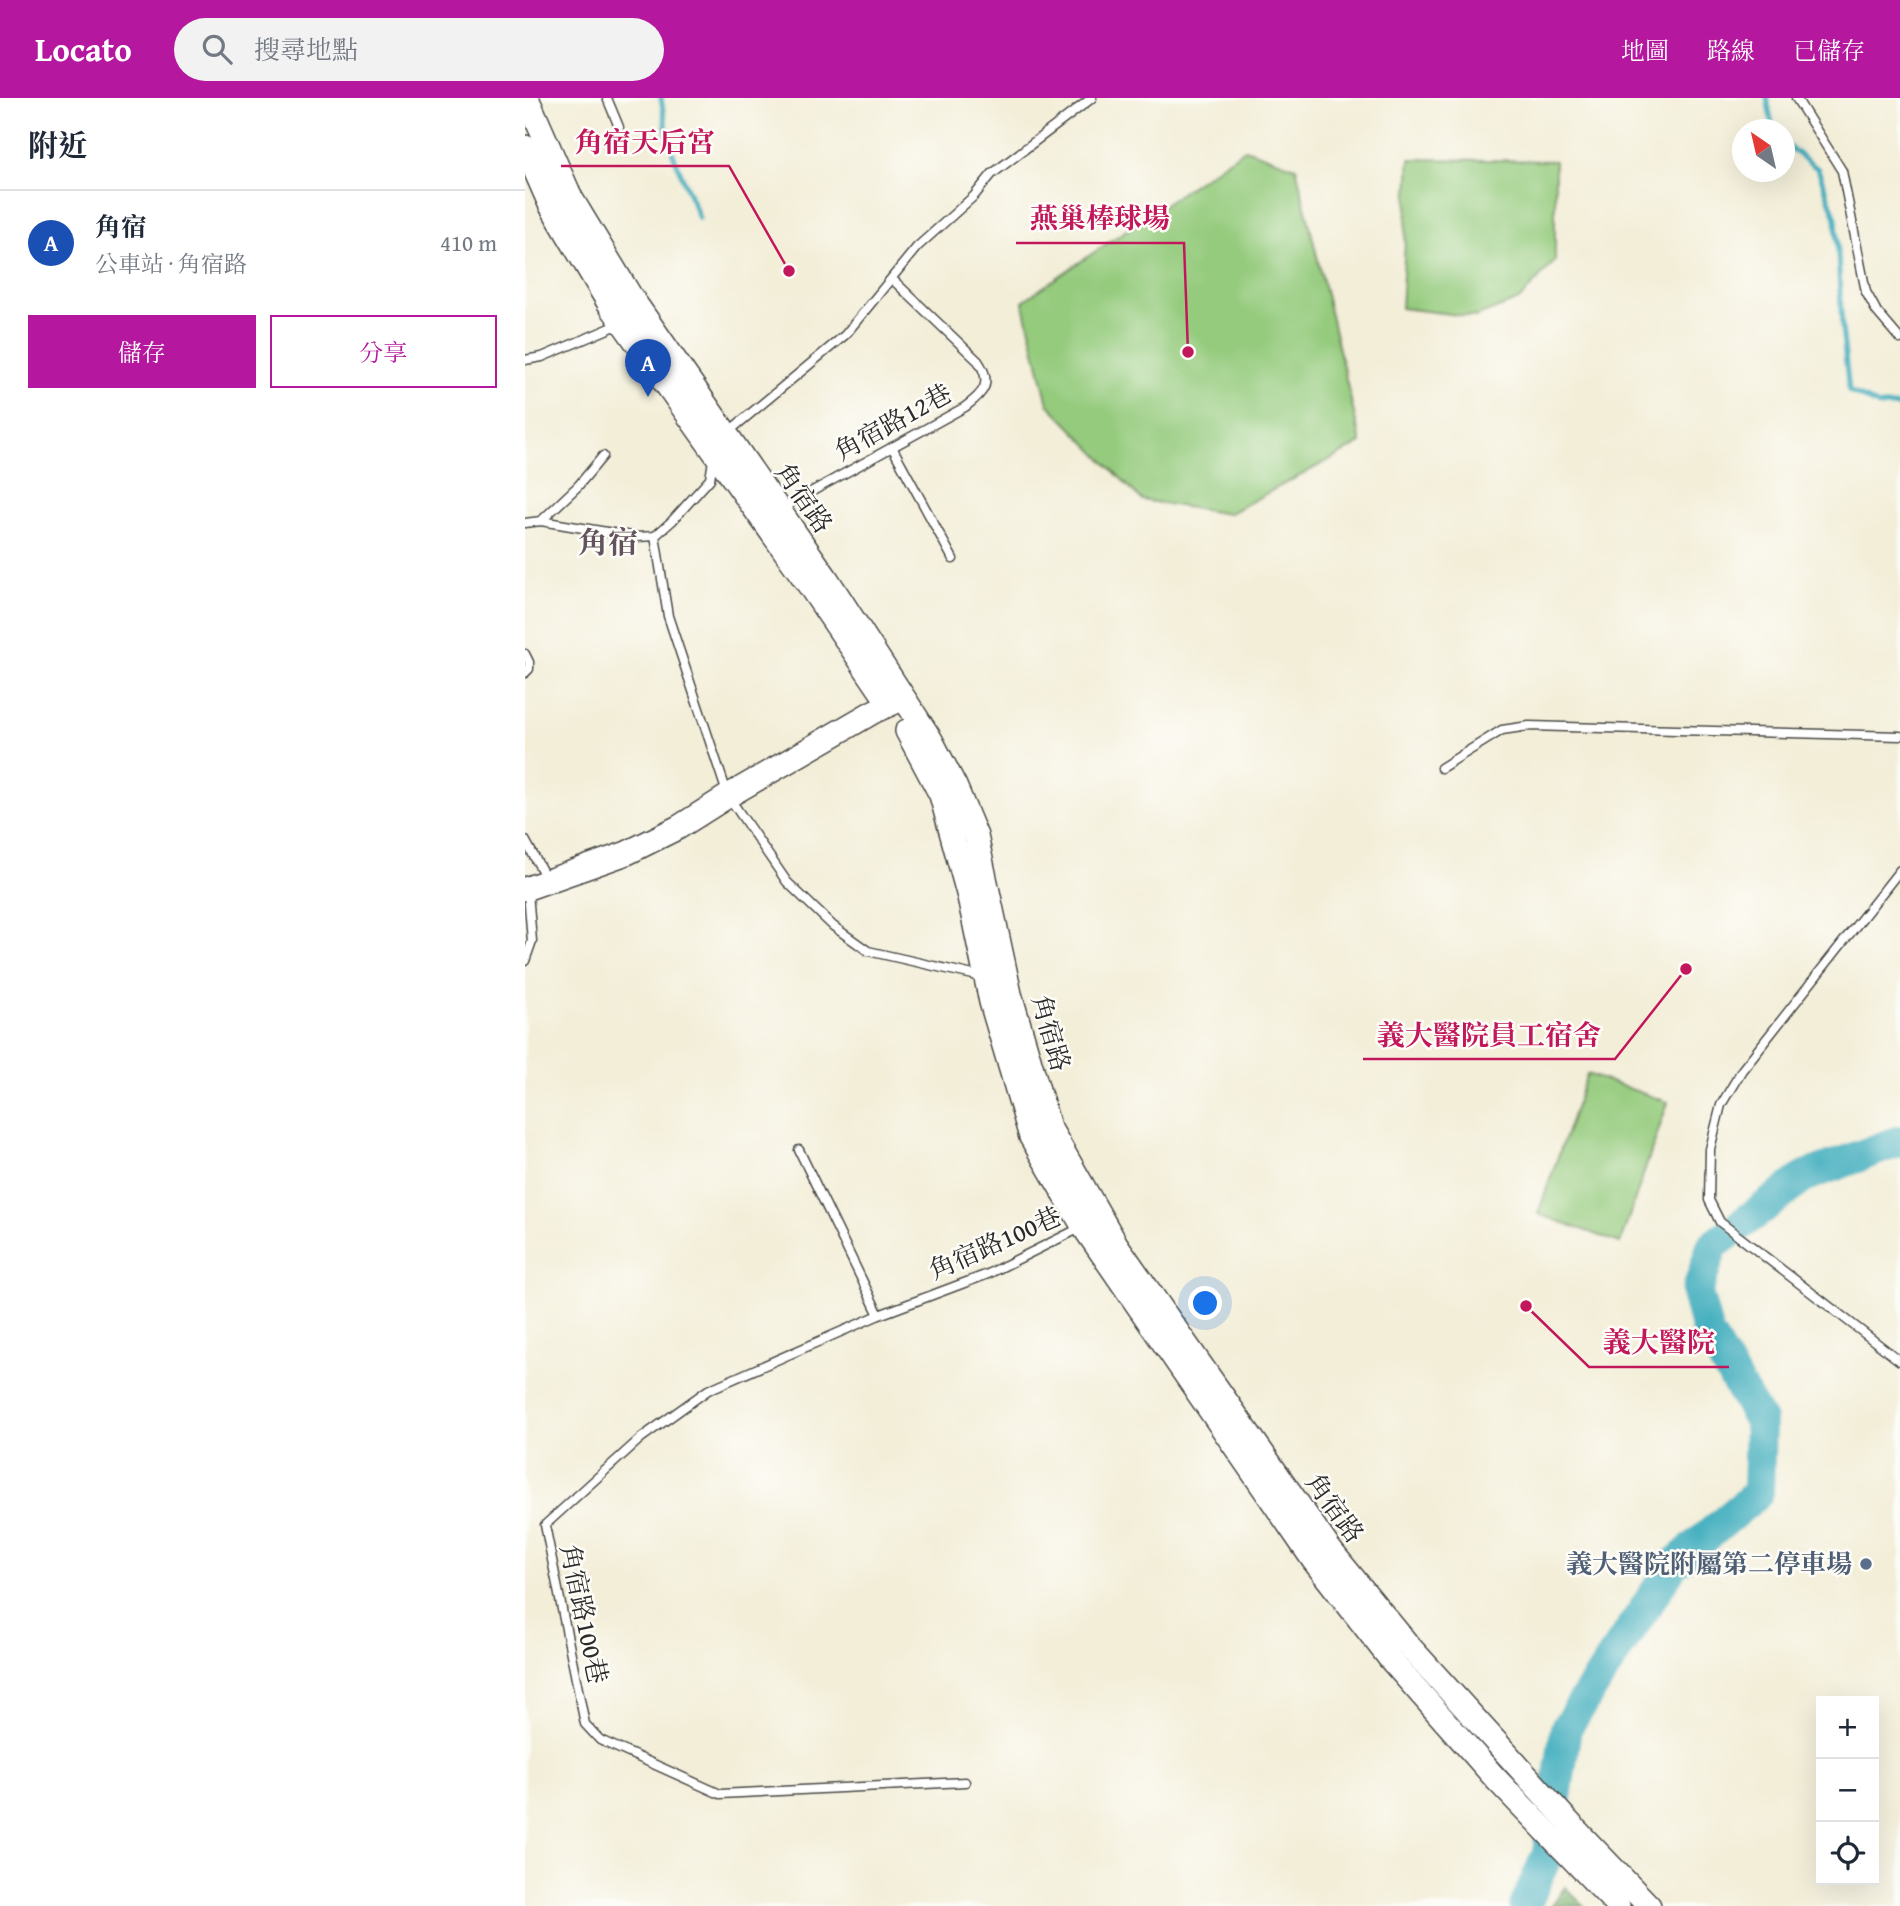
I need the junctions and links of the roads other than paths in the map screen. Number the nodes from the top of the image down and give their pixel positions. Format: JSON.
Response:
{"nodes":[{"id":1,"x":527,"y":98,"type":"edge"},
{"id":2,"x":607,"y":98,"type":"edge"},
{"id":3,"x":1092,"y":98,"type":"edge"},
{"id":4,"x":1796,"y":98,"type":"edge"},
{"id":5,"x":619,"y":127,"type":"dead end"},
{"id":6,"x":525,"y":147,"type":"edge"},
{"id":7,"x":892,"y":279,"type":"junction"},
{"id":8,"x":631,"y":317,"type":"junction"},
{"id":9,"x":1900,"y":340,"type":"edge"},
{"id":10,"x":525,"y":360,"type":"edge"},
{"id":11,"x":720,"y":443,"type":"junction"},
{"id":12,"x":892,"y":447,"type":"junction"},
{"id":13,"x":603,"y":456,"type":"dead end"},
{"id":14,"x":770,"y":515,"type":"junction"},
{"id":15,"x":541,"y":521,"type":"junction"},
{"id":16,"x":525,"y":523,"type":"edge"},
{"id":17,"x":655,"y":536,"type":"junction"},
{"id":18,"x":953,"y":559,"type":"dead end"},
{"id":19,"x":525,"y":654,"type":"edge"},
{"id":20,"x":525,"y":673,"type":"edge"},
{"id":21,"x":897,"y":702,"type":"junction"},
{"id":22,"x":1900,"y":736,"type":"edge"},
{"id":23,"x":1441,"y":768,"type":"dead end"},
{"id":24,"x":728,"y":796,"type":"junction"},
{"id":25,"x":525,"y":840,"type":"edge"},
{"id":26,"x":1900,"y":870,"type":"edge"},
{"id":27,"x":533,"y":886,"type":"edge"},
{"id":28,"x":525,"y":961,"type":"edge"},
{"id":29,"x":996,"y":976,"type":"junction"},
{"id":30,"x":799,"y":1150,"type":"dead end"},
{"id":31,"x":1083,"y":1227,"type":"junction"},
{"id":32,"x":879,"y":1315,"type":"junction"},
{"id":33,"x":1900,"y":1361,"type":"edge"},
{"id":34,"x":965,"y":1783,"type":"dead end"},
{"id":35,"x":1618,"y":1906,"type":"edge"},
{"id":36,"x":1649,"y":1906,"type":"edge"}],
"edges":[{"from":1,"to":8,"type":"main road","name":"角宿路"},
{"from":2,"to":5,"type":"lane"},
{"from":3,"to":7,"type":"lane"},
{"from":4,"to":9,"type":"lane"},
{"from":6,"to":8,"type":"main road","name":"角宿路"},
{"from":7,"to":11,"type":"lane"},
{"from":7,"to":12,"type":"lane","name":"角宿路12巷"},
{"from":8,"to":10,"type":"lane"},
{"from":8,"to":11,"type":"main road","name":"角宿路"},
{"from":11,"to":14,"type":"main road","name":"角宿路"},
{"from":11,"to":17,"type":"lane"},
{"from":12,"to":14,"type":"lane","name":"角宿路12巷"},
{"from":12,"to":18,"type":"lane"},
{"from":13,"to":15,"type":"lane"},
{"from":14,"to":21,"type":"main road","name":"角宿路"},
{"from":15,"to":16,"type":"lane"},
{"from":15,"to":17,"type":"lane"},
{"from":17,"to":24,"type":"lane"},
{"from":19,"to":20,"type":"lane"},
{"from":21,"to":24,"type":"main road"},
{"from":21,"to":29,"type":"main road","name":"角宿路"},
{"from":22,"to":23,"type":"lane"},
{"from":24,"to":27,"type":"main road"},
{"from":24,"to":29,"type":"lane"},
{"from":25,"to":27,"type":"lane"},
{"from":26,"to":33,"type":"lane"},
{"from":27,"to":28,"type":"lane"},
{"from":29,"to":31,"type":"main road","name":"角宿路"},
{"from":29,"to":36,"type":"main road","name":"角宿路"},
{"from":30,"to":32,"type":"lane"},
{"from":31,"to":32,"type":"lane","name":"角宿路100巷"},
{"from":31,"to":35,"type":"main road","name":"角宿路"},
{"from":32,"to":34,"type":"lane","name":"角宿路100巷"}]}
